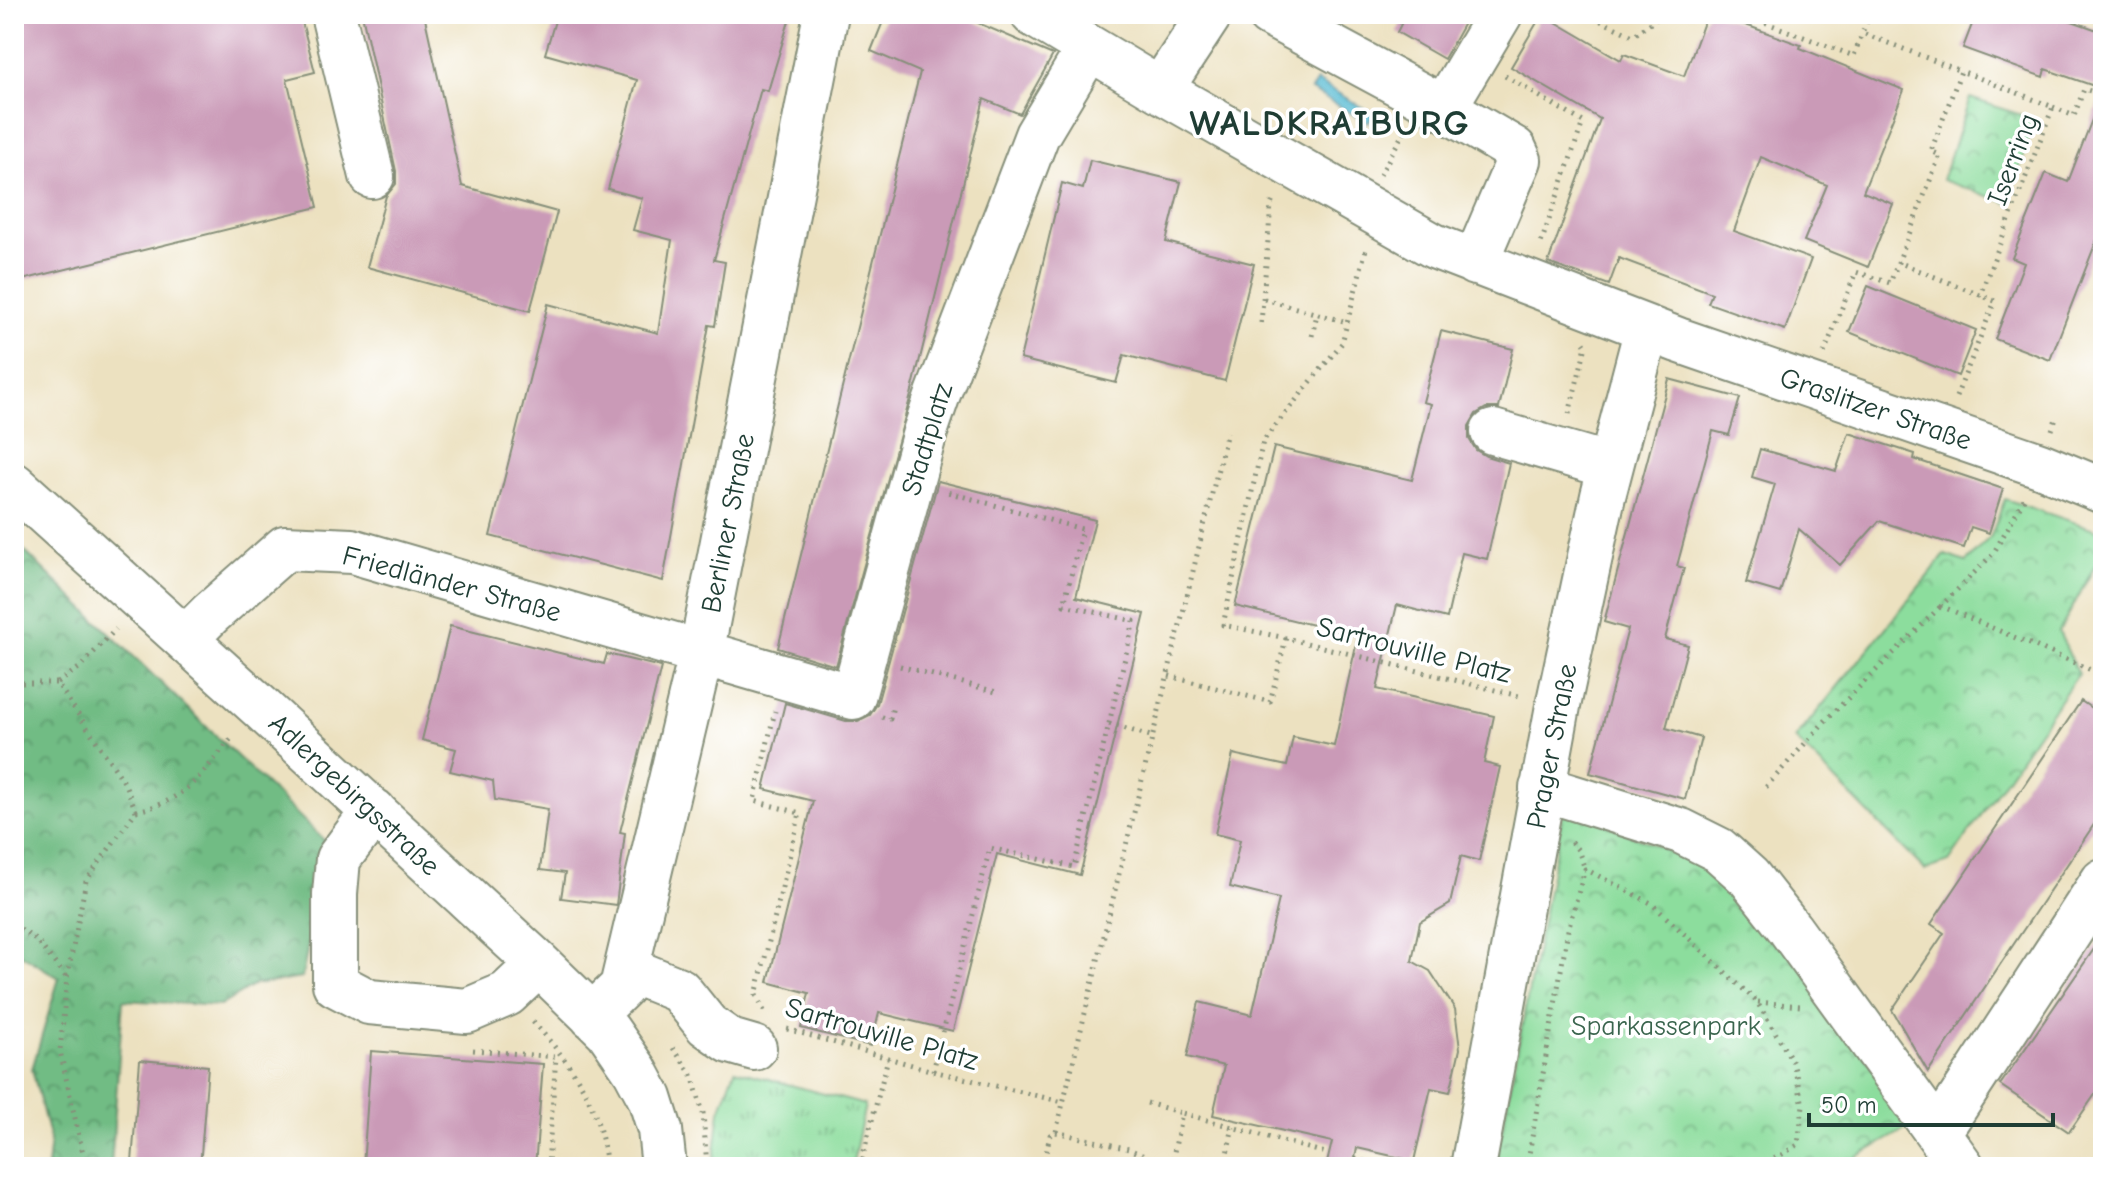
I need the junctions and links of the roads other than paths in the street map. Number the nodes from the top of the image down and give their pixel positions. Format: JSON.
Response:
{"nodes":[{"id":1,"x":333,"y":14,"type":"edge"},
{"id":2,"x":826,"y":14,"type":"edge"},
{"id":3,"x":1033,"y":14,"type":"edge"},
{"id":4,"x":1210,"y":14,"type":"edge"},
{"id":5,"x":1269,"y":14,"type":"edge"},
{"id":6,"x":1500,"y":14,"type":"edge"},
{"id":7,"x":1089,"y":48,"type":"junction"},
{"id":8,"x":1160,"y":90,"type":"junction"},
{"id":9,"x":1433,"y":102,"type":"junction"},
{"id":10,"x":372,"y":176,"type":"dead end"},
{"id":11,"x":1475,"y":263,"type":"junction"},
{"id":12,"x":1647,"y":328,"type":"junction"},
{"id":13,"x":1493,"y":432,"type":"dead end"},
{"id":14,"x":1610,"y":466,"type":"junction"},
{"id":15,"x":14,"y":485,"type":"edge"},
{"id":16,"x":2103,"y":491,"type":"edge"},
{"id":17,"x":185,"y":639,"type":"junction"},
{"id":18,"x":701,"y":654,"type":"junction"},
{"id":19,"x":1542,"y":788,"type":"junction"},
{"id":20,"x":374,"y":811,"type":"junction"},
{"id":21,"x":2103,"y":881,"type":"edge"},
{"id":22,"x":539,"y":964,"type":"junction"},
{"id":23,"x":627,"y":969,"type":"junction"},
{"id":24,"x":592,"y":1016,"type":"junction"},
{"id":25,"x":769,"y":1033,"type":"road end"},
{"id":26,"x":662,"y":1148,"type":"edge"},
{"id":27,"x":1950,"y":1150,"type":"edge"},
{"id":28,"x":1473,"y":1167,"type":"edge"}],
"edges":[{"from":1,"to":10,"type":"street"},
{"from":2,"to":18,"type":"street","name":"Berliner Straße"},
{"from":3,"to":7,"type":"street"},
{"from":4,"to":8,"type":"street"},
{"from":5,"to":9,"type":"street"},
{"from":6,"to":9,"type":"street"},
{"from":7,"to":8,"type":"street"},
{"from":7,"to":18,"type":"street","name":"Stadtplatz"},
{"from":8,"to":11,"type":"street"},
{"from":9,"to":11,"type":"street"},
{"from":11,"to":12,"type":"street","name":"Graslitzer Straße"},
{"from":12,"to":14,"type":"street","name":"Prager Straße"},
{"from":12,"to":16,"type":"street","name":"Graslitzer Straße"},
{"from":13,"to":14,"type":"street"},
{"from":14,"to":19,"type":"street","name":"Prager Straße"},
{"from":15,"to":17,"type":"street","name":"Adlergebirgsstraße"},
{"from":17,"to":18,"type":"street","name":"Friedländer Straße"},
{"from":17,"to":20,"type":"street","name":"Adlergebirgsstraße"},
{"from":18,"to":23,"type":"street","name":"Berliner Straße"},
{"from":19,"to":27,"type":"street"},
{"from":19,"to":28,"type":"street","name":"Prager Straße"},
{"from":20,"to":22,"type":"street","name":"Adlergebirgsstraße"},
{"from":20,"to":22,"type":"street"},
{"from":21,"to":27,"type":"street"},
{"from":22,"to":24,"type":"street","name":"Adlergebirgsstraße"},
{"from":23,"to":24,"type":"street","name":"Berliner Straße"},
{"from":23,"to":25,"type":"street"},
{"from":24,"to":26,"type":"street","name":"Adlergebirgsstraße"}]}
